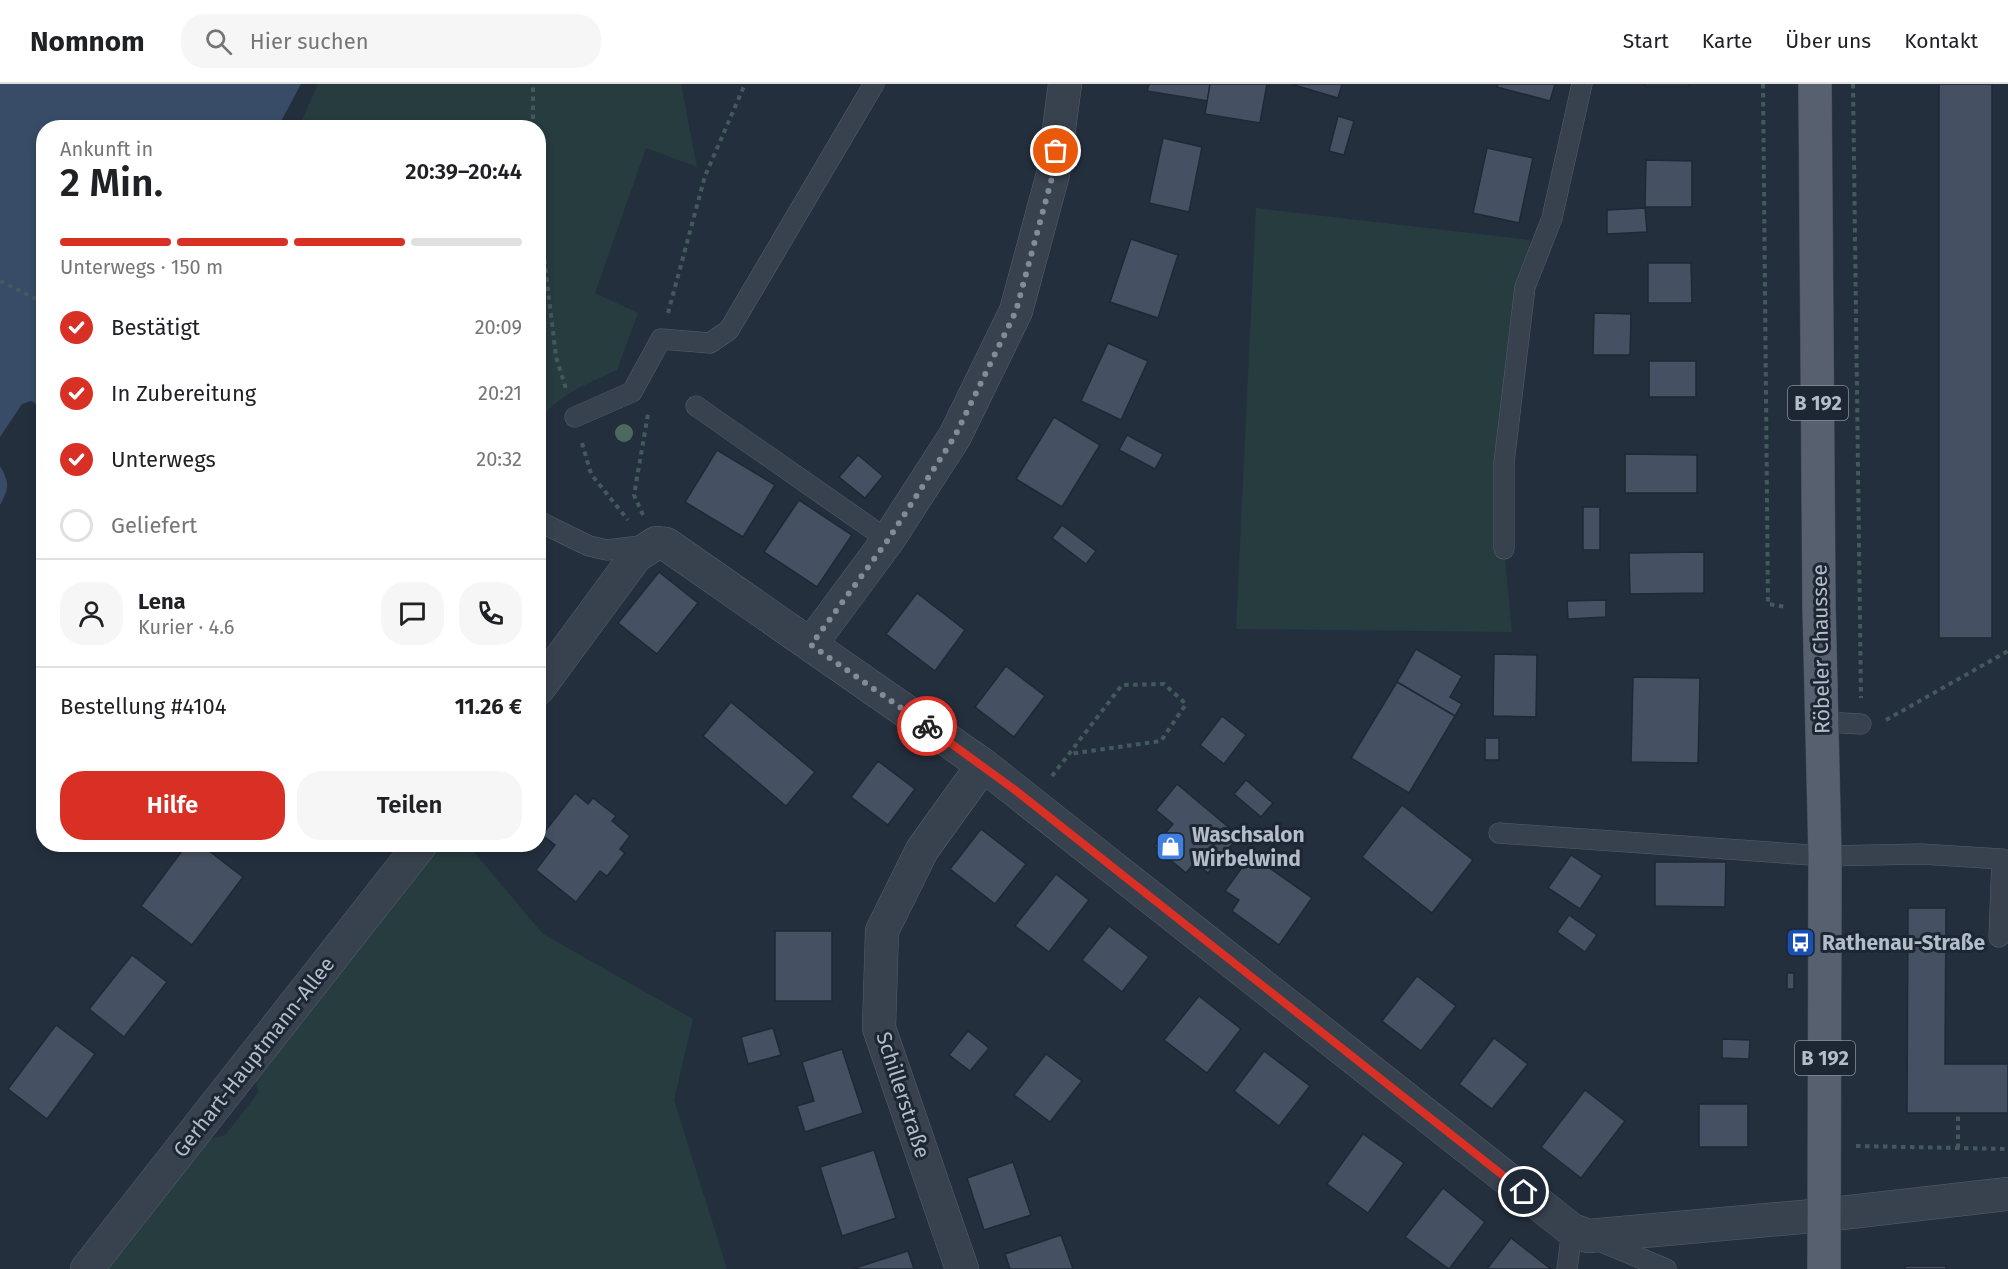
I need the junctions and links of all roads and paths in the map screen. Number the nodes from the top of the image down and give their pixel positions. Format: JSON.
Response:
{"nodes":[{"id":1,"x":533,"y":84,"type":"edge"},
{"id":2,"x":874,"y":84,"type":"edge"},
{"id":3,"x":1065,"y":84,"type":"edge"},
{"id":4,"x":1582,"y":84,"type":"edge"},
{"id":5,"x":1763,"y":84,"type":"edge"},
{"id":6,"x":1815,"y":84,"type":"edge"},
{"id":7,"x":1853,"y":84,"type":"edge"},
{"id":8,"x":532,"y":120,"type":"edge"},
{"id":9,"x":546,"y":273,"type":"edge"},
{"id":10,"x":0,"y":281,"type":"edge"},
{"id":11,"x":36,"y":299,"type":"edge"},
{"id":12,"x":696,"y":406,"type":"dead end"},
{"id":13,"x":575,"y":417,"type":"junction"},
{"id":14,"x":546,"y":524,"type":"edge"},
{"id":15,"x":888,"y":540,"type":"junction"},
{"id":16,"x":656,"y":543,"type":"junction"},
{"id":17,"x":1504,"y":549,"type":"dead end"},
{"id":18,"x":1791,"y":608,"type":"dead end"},
{"id":19,"x":811,"y":645,"type":"junction"},
{"id":20,"x":2008,"y":651,"type":"edge"},
{"id":21,"x":546,"y":678,"type":"edge"},
{"id":22,"x":1823,"y":722,"type":"junction"},
{"id":23,"x":1861,"y":724,"type":"junction"},
{"id":24,"x":1069,"y":754,"type":"junction"},
{"id":25,"x":983,"y":765,"type":"junction"},
{"id":26,"x":1031,"y":802,"type":"junction"},
{"id":27,"x":1499,"y":833,"type":"dead end"},
{"id":28,"x":415,"y":852,"type":"edge"},
{"id":29,"x":1825,"y":856,"type":"junction"},
{"id":30,"x":1999,"y":936,"type":"dead end"},
{"id":31,"x":1959,"y":1113,"type":"dead end"},
{"id":32,"x":1825,"y":1145,"type":"junction"},
{"id":33,"x":1958,"y":1148,"type":"junction"},
{"id":34,"x":2008,"y":1149,"type":"edge"},
{"id":35,"x":2008,"y":1194,"type":"edge"},
{"id":36,"x":1824,"y":1215,"type":"junction"},
{"id":37,"x":1580,"y":1233,"type":"junction"},
{"id":38,"x":87,"y":1269,"type":"edge"},
{"id":39,"x":962,"y":1269,"type":"edge"},
{"id":40,"x":1567,"y":1269,"type":"edge"},
{"id":41,"x":1666,"y":1269,"type":"edge"},
{"id":42,"x":1824,"y":1269,"type":"edge"}],
"edges":[{"from":1,"to":8,"type":"path"},
{"from":2,"to":13,"type":"lane"},
{"from":3,"to":15,"type":"street"},
{"from":4,"to":17,"type":"lane"},
{"from":5,"to":18,"type":"path"},
{"from":6,"to":22,"type":"main road","name":"Röbeler Chaussee","number":"B 192"},
{"from":7,"to":23,"type":"path"},
{"from":9,"to":13,"type":"path"},
{"from":10,"to":11,"type":"path"},
{"from":12,"to":15,"type":"lane"},
{"from":13,"to":16,"type":"path"},
{"from":14,"to":16,"type":"lane"},
{"from":15,"to":19,"type":"street"},
{"from":16,"to":19,"type":"street"},
{"from":16,"to":21,"type":"street"},
{"from":19,"to":25,"type":"street"},
{"from":20,"to":23,"type":"path"},
{"from":22,"to":23,"type":"lane"},
{"from":22,"to":29,"type":"main road","name":"Röbeler Chaussee","number":"B 192"},
{"from":24,"to":24,"type":"path"},
{"from":24,"to":26,"type":"path"},
{"from":25,"to":26,"type":"street"},
{"from":25,"to":39,"type":"street","name":"Schillerstraße"},
{"from":26,"to":37,"type":"street"},
{"from":27,"to":29,"type":"lane"},
{"from":28,"to":38,"type":"street","name":"Gerhart-Hauptmann-Allee"},
{"from":29,"to":30,"type":"lane"},
{"from":29,"to":32,"type":"main road","name":"Röbeler Chaussee","number":"B 192"},
{"from":31,"to":33,"type":"path"},
{"from":32,"to":33,"type":"path"},
{"from":32,"to":36,"type":"main road","name":"Röbeler Chaussee","number":"B 192"},
{"from":33,"to":34,"type":"path"},
{"from":35,"to":36,"type":"street"},
{"from":36,"to":37,"type":"street"},
{"from":36,"to":42,"type":"main road","number":"B 192"},
{"from":37,"to":40,"type":"lane"},
{"from":37,"to":41,"type":"lane"}]}
